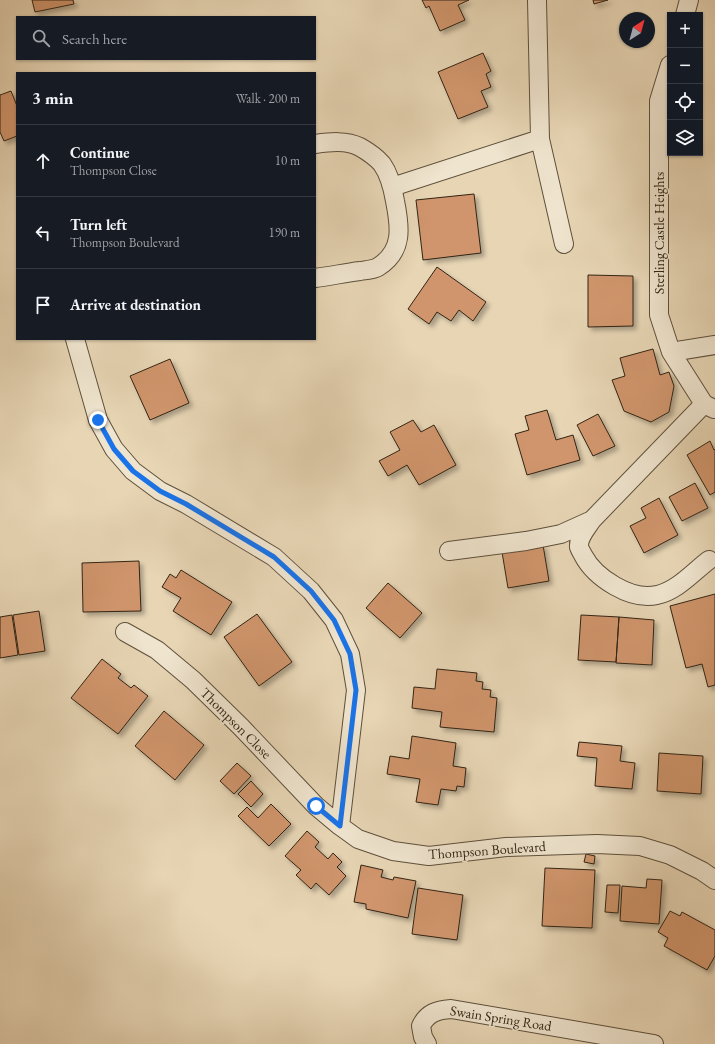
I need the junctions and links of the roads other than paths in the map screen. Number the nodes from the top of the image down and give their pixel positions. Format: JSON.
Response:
{"nodes":[{"id":1,"x":537,"y":0,"type":"edge"},
{"id":2,"x":689,"y":0,"type":"edge"},
{"id":3,"x":685,"y":12,"type":"edge"},
{"id":4,"x":667,"y":76,"type":"edge"},
{"id":5,"x":540,"y":139,"type":"junction"},
{"id":6,"x":316,"y":144,"type":"edge"},
{"id":7,"x":392,"y":187,"type":"junction"},
{"id":8,"x":564,"y":244,"type":"dead end"},
{"id":9,"x":316,"y":278,"type":"edge"},
{"id":10,"x":75,"y":340,"type":"edge"},
{"id":11,"x":715,"y":344,"type":"edge"},
{"id":12,"x":671,"y":352,"type":"junction"},
{"id":13,"x":710,"y":407,"type":"edge"},
{"id":14,"x":592,"y":520,"type":"junction"},
{"id":15,"x":449,"y":552,"type":"dead end"},
{"id":16,"x":709,"y":560,"type":"dead end"},
{"id":17,"x":125,"y":632,"type":"dead end"},
{"id":18,"x":340,"y":826,"type":"junction"},
{"id":19,"x":715,"y":880,"type":"edge"},
{"id":20,"x":427,"y":1044,"type":"edge"},
{"id":21,"x":654,"y":1044,"type":"edge"}],
"edges":[{"from":1,"to":5,"type":"street"},
{"from":2,"to":3,"type":"street"},
{"from":4,"to":12,"type":"street","name":"Sterling Castle Heights"},
{"from":5,"to":7,"type":"street"},
{"from":5,"to":8,"type":"street"},
{"from":6,"to":7,"type":"street"},
{"from":7,"to":9,"type":"street"},
{"from":10,"to":18,"type":"street"},
{"from":11,"to":12,"type":"street"},
{"from":12,"to":13,"type":"street"},
{"from":13,"to":14,"type":"street"},
{"from":14,"to":15,"type":"street"},
{"from":14,"to":16,"type":"street"},
{"from":17,"to":18,"type":"street","name":"Thompson Close"},
{"from":18,"to":19,"type":"street","name":"Thompson Boulevard"},
{"from":20,"to":21,"type":"street","name":"Swain Spring Road"}]}
